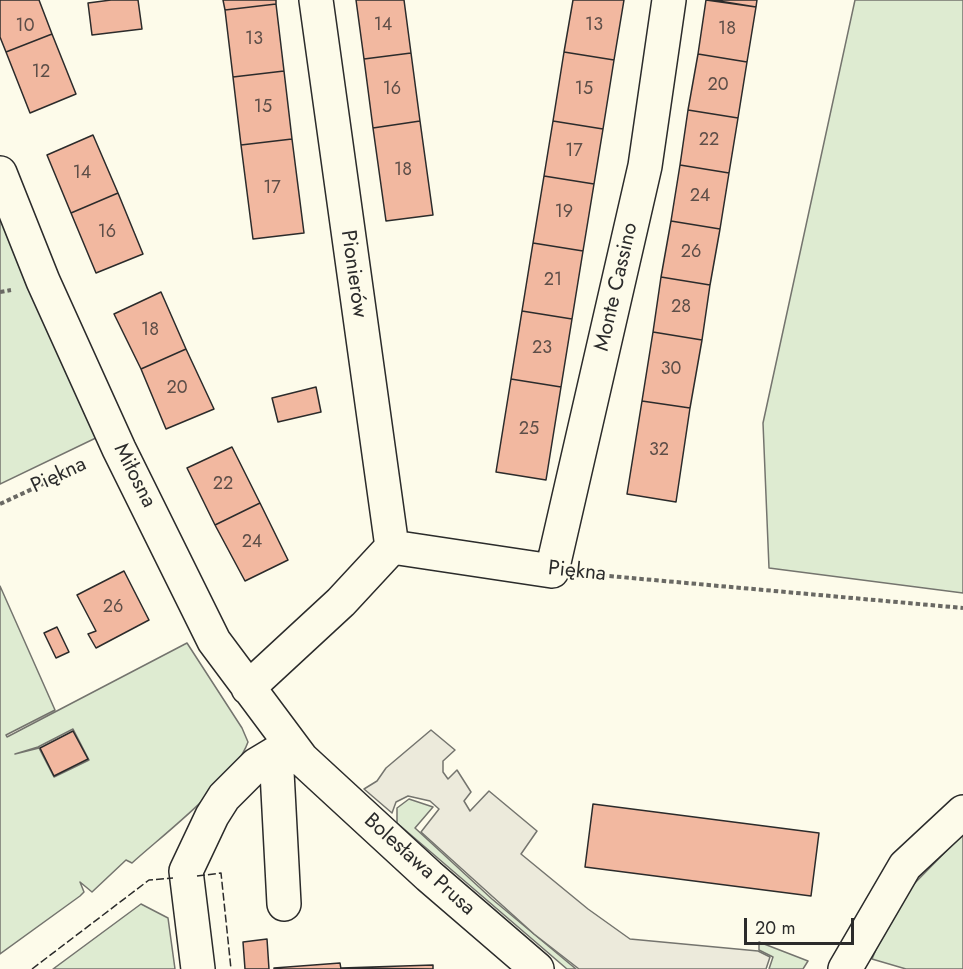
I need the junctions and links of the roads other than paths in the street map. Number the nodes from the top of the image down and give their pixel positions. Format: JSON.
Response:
{"nodes":[{"id":1,"x":316,"y":0,"type":"edge"},
{"id":2,"x":669,"y":0,"type":"edge"},
{"id":3,"x":0,"y":173,"type":"edge"},
{"id":4,"x":392,"y":548,"type":"junction"},
{"id":5,"x":552,"y":570,"type":"joint"},
{"id":6,"x":248,"y":688,"type":"junction"},
{"id":7,"x":289,"y":756,"type":"junction"},
{"id":8,"x":963,"y":812,"type":"edge"},
{"id":9,"x":284,"y":904,"type":"dead end"},
{"id":10,"x":198,"y":969,"type":"edge"},
{"id":11,"x":537,"y":969,"type":"edge"},
{"id":12,"x":845,"y":969,"type":"edge"}],
"edges":[{"from":1,"to":4,"type":"street","name":"Pionierów"},
{"from":2,"to":5,"type":"street","name":"Monte Cassino"},
{"from":3,"to":6,"type":"street","name":"Miłosna"},
{"from":4,"to":5,"type":"street","name":"Piękna"},
{"from":4,"to":6,"type":"street"},
{"from":6,"to":7,"type":"street","name":"Miłosna"},
{"from":7,"to":9,"type":"street"},
{"from":7,"to":10,"type":"street"},
{"from":7,"to":11,"type":"street","name":"Bolesława Prusa"},
{"from":8,"to":12,"type":"street"}]}
